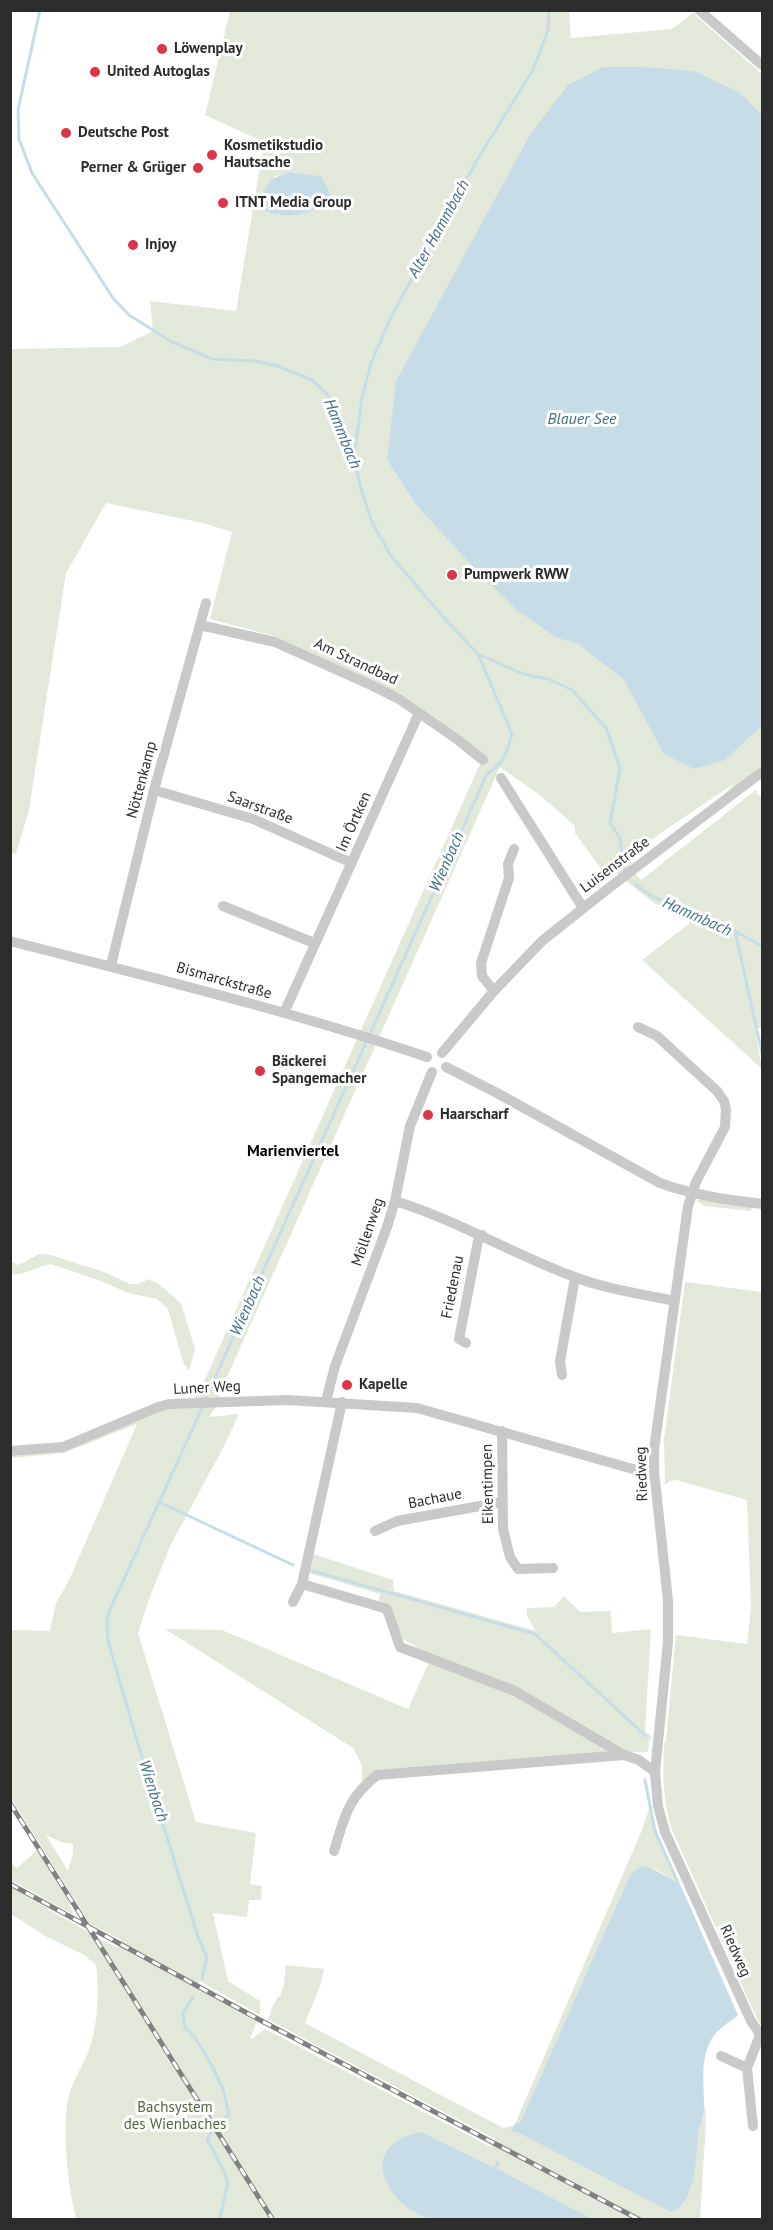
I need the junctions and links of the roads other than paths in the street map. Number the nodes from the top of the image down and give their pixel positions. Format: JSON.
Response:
{"nodes":[{"id":1,"x":699,"y":10,"type":"edge"},
{"id":2,"x":762,"y":65,"type":"edge"},
{"id":3,"x":206,"y":603,"type":"dead end"},
{"id":4,"x":200,"y":625,"type":"junction"},
{"id":5,"x":420,"y":714,"type":"junction"},
{"id":6,"x":483,"y":760,"type":"dead end"},
{"id":7,"x":762,"y":772,"type":"edge"},
{"id":8,"x":501,"y":778,"type":"dead end"},
{"id":9,"x":154,"y":790,"type":"junction"},
{"id":10,"x":514,"y":849,"type":"dead end"},
{"id":11,"x":352,"y":863,"type":"junction"},
{"id":12,"x":223,"y":906,"type":"dead end"},
{"id":13,"x":583,"y":908,"type":"junction"},
{"id":14,"x":10,"y":940,"type":"edge"},
{"id":15,"x":314,"y":943,"type":"junction"},
{"id":16,"x":111,"y":965,"type":"junction"},
{"id":17,"x":494,"y":991,"type":"junction"},
{"id":18,"x":284,"y":1013,"type":"junction"},
{"id":19,"x":638,"y":1027,"type":"dead end"},
{"id":20,"x":442,"y":1053,"type":"junction"},
{"id":21,"x":427,"y":1057,"type":"junction"},
{"id":22,"x":446,"y":1067,"type":"junction"},
{"id":23,"x":432,"y":1072,"type":"junction"},
{"id":24,"x":692,"y":1193,"type":"junction"},
{"id":25,"x":395,"y":1202,"type":"junction"},
{"id":26,"x":762,"y":1204,"type":"edge"},
{"id":27,"x":482,"y":1234,"type":"junction"},
{"id":28,"x":575,"y":1278,"type":"junction"},
{"id":29,"x":675,"y":1301,"type":"junction"},
{"id":30,"x":466,"y":1343,"type":"dead end"},
{"id":31,"x":562,"y":1375,"type":"dead end"},
{"id":32,"x":326,"y":1401,"type":"junction"},
{"id":33,"x":342,"y":1402,"type":"junction"},
{"id":34,"x":502,"y":1431,"type":"junction"},
{"id":35,"x":10,"y":1451,"type":"edge"},
{"id":36,"x":654,"y":1471,"type":"junction"},
{"id":37,"x":502,"y":1502,"type":"junction"},
{"id":38,"x":375,"y":1531,"type":"dead end"},
{"id":39,"x":553,"y":1568,"type":"dead end"},
{"id":40,"x":302,"y":1584,"type":"junction"},
{"id":41,"x":293,"y":1602,"type":"dead end"},
{"id":42,"x":624,"y":1755,"type":"junction"},
{"id":43,"x":657,"y":1756,"type":"junction"},
{"id":44,"x":639,"y":1760,"type":"junction"},
{"id":45,"x":655,"y":1772,"type":"junction"},
{"id":46,"x":334,"y":1851,"type":"dead end"},
{"id":47,"x":761,"y":2036,"type":"edge"},
{"id":48,"x":721,"y":2056,"type":"dead end"},
{"id":49,"x":747,"y":2068,"type":"junction"},
{"id":50,"x":753,"y":2126,"type":"dead end"}],
"edges":[{"from":1,"to":2,"type":"street"},
{"from":3,"to":4,"type":"street","name":"Nöttenkamp"},
{"from":4,"to":5,"type":"street","name":"Am Strandbad"},
{"from":4,"to":9,"type":"street","name":"Nöttenkamp"},
{"from":5,"to":6,"type":"street","name":"Am Strandbad"},
{"from":5,"to":11,"type":"street","name":"Im Örtken"},
{"from":7,"to":13,"type":"street","name":"Luisenstraße"},
{"from":8,"to":13,"type":"street"},
{"from":9,"to":11,"type":"street","name":"Saarstraße"},
{"from":9,"to":16,"type":"street","name":"Nöttenkamp"},
{"from":10,"to":17,"type":"street"},
{"from":11,"to":15,"type":"street","name":"Im Örtken"},
{"from":12,"to":15,"type":"street"},
{"from":13,"to":17,"type":"street","name":"Luisenstraße"},
{"from":14,"to":16,"type":"street","name":"Bismarckstraße"},
{"from":15,"to":18,"type":"street","name":"Im Örtken"},
{"from":16,"to":18,"type":"street","name":"Bismarckstraße"},
{"from":17,"to":20,"type":"street","name":"Luisenstraße"},
{"from":18,"to":21,"type":"street","name":"Bismarckstraße"},
{"from":19,"to":24,"type":"street","name":"Riedweg"},
{"from":20,"to":21,"type":"street"},
{"from":20,"to":22,"type":"street"},
{"from":21,"to":23,"type":"street"},
{"from":22,"to":23,"type":"street"},
{"from":22,"to":24,"type":"street"},
{"from":23,"to":25,"type":"street","name":"Möllenweg"},
{"from":24,"to":26,"type":"street"},
{"from":24,"to":29,"type":"street","name":"Riedweg"},
{"from":25,"to":27,"type":"street"},
{"from":25,"to":32,"type":"street","name":"Möllenweg"},
{"from":27,"to":28,"type":"street"},
{"from":27,"to":30,"type":"street","name":"Friedenau"},
{"from":28,"to":29,"type":"street"},
{"from":28,"to":31,"type":"street"},
{"from":29,"to":36,"type":"street","name":"Riedweg"},
{"from":32,"to":33,"type":"street","name":"Luner Weg"},
{"from":32,"to":35,"type":"street","name":"Luner Weg"},
{"from":33,"to":34,"type":"street","name":"Luner Weg"},
{"from":33,"to":40,"type":"street"},
{"from":34,"to":36,"type":"street","name":"Luner Weg"},
{"from":34,"to":37,"type":"street","name":"Eikentimpen"},
{"from":36,"to":43,"type":"street","name":"Riedweg"},
{"from":37,"to":38,"type":"street","name":"Bachaue"},
{"from":37,"to":39,"type":"street","name":"Eikentimpen"},
{"from":40,"to":41,"type":"street"},
{"from":40,"to":42,"type":"street"},
{"from":42,"to":44,"type":"street"},
{"from":42,"to":46,"type":"street"},
{"from":43,"to":44,"type":"street"},
{"from":43,"to":45,"type":"street","name":"Riedweg"},
{"from":44,"to":45,"type":"street"},
{"from":45,"to":47,"type":"street","name":"Riedweg"},
{"from":47,"to":49,"type":"street"},
{"from":48,"to":49,"type":"street"},
{"from":49,"to":50,"type":"street"}]}
